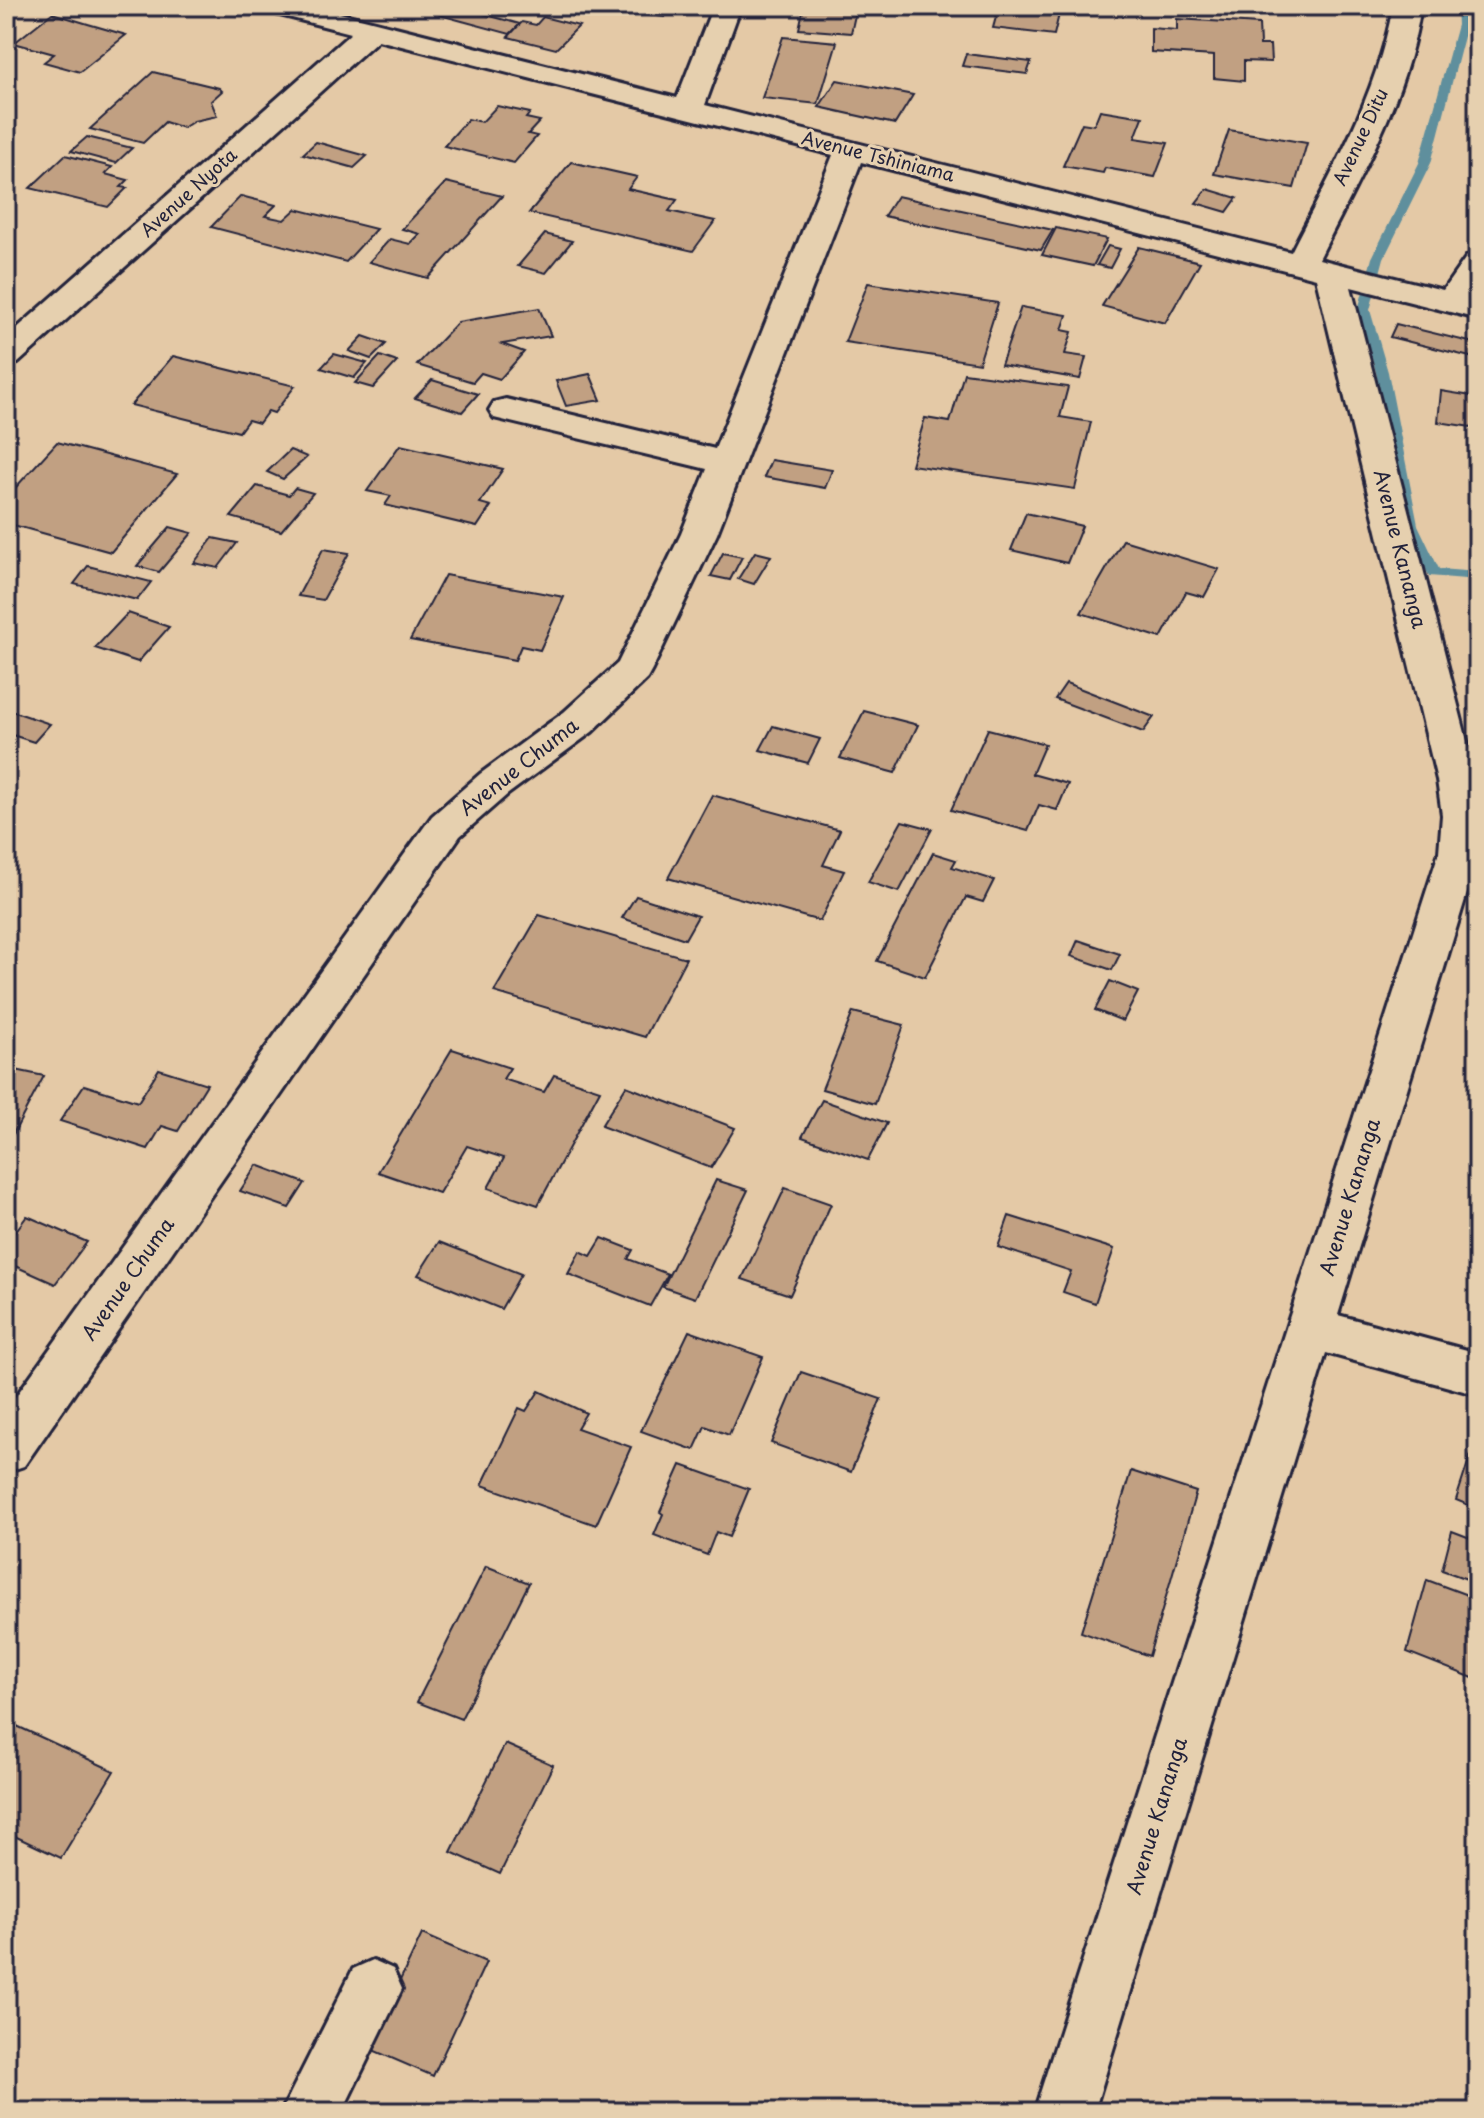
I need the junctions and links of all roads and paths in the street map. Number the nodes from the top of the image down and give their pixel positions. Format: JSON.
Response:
{"nodes":[{"id":1,"x":278,"y":6,"type":"edge"},
{"id":2,"x":727,"y":6,"type":"edge"},
{"id":3,"x":1407,"y":6,"type":"edge"},
{"id":4,"x":372,"y":30,"type":"junction"},
{"id":5,"x":688,"y":109,"type":"junction"},
{"id":6,"x":850,"y":150,"type":"junction"},
{"id":7,"x":1478,"y":263,"type":"edge"},
{"id":8,"x":1344,"y":274,"type":"junction"},
{"id":9,"x":1465,"y":305,"type":"edge"},
{"id":10,"x":6,"y":356,"type":"edge"},
{"id":11,"x":506,"y":410,"type":"dead end"},
{"id":12,"x":727,"y":463,"type":"junction"},
{"id":13,"x":1309,"y":1328,"type":"junction"},
{"id":14,"x":1478,"y":1374,"type":"edge"},
{"id":15,"x":6,"y":1450,"type":"edge"},
{"id":16,"x":373,"y":1989,"type":"dead end"},
{"id":17,"x":311,"y":2112,"type":"edge"},
{"id":18,"x":1064,"y":2112,"type":"edge"}],
"edges":[{"from":1,"to":4,"type":"street","name":"Avenue Tshiniama"},
{"from":2,"to":5,"type":"street"},
{"from":3,"to":8,"type":"street","name":"Avenue Ditu"},
{"from":4,"to":5,"type":"street","name":"Avenue Tshiniama"},
{"from":4,"to":10,"type":"street","name":"Avenue Nyota"},
{"from":5,"to":6,"type":"street","name":"Avenue Tshiniama"},
{"from":6,"to":8,"type":"street","name":"Avenue Tshiniama"},
{"from":6,"to":12,"type":"street","name":"Avenue Chuma"},
{"from":7,"to":9,"type":"street"},
{"from":8,"to":9,"type":"street","name":"Avenue Tshiniama"},
{"from":8,"to":13,"type":"street","name":"Avenue Kananga"},
{"from":11,"to":12,"type":"street"},
{"from":12,"to":15,"type":"street","name":"Avenue Chuma"},
{"from":13,"to":14,"type":"street"},
{"from":13,"to":18,"type":"street","name":"Avenue Kananga"},
{"from":16,"to":17,"type":"street"}]}
